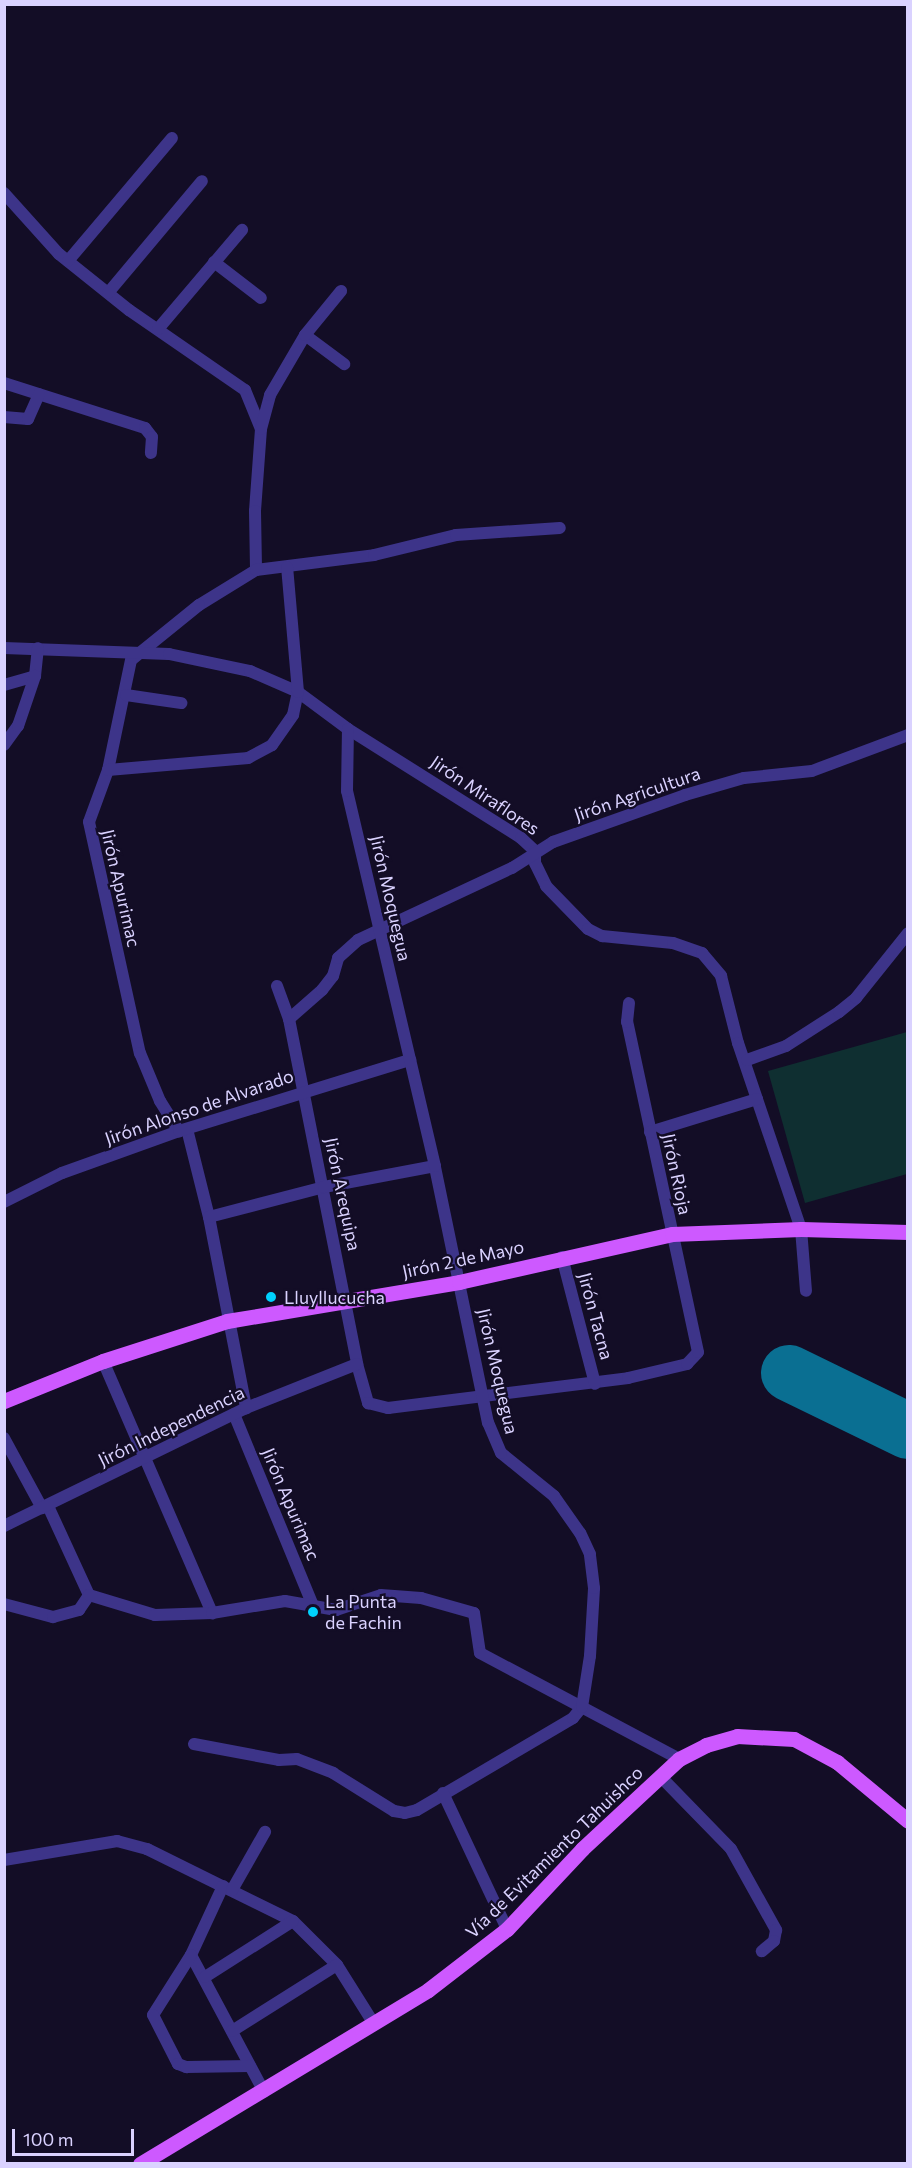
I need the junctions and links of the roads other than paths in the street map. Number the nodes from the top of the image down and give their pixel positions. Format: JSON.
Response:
{"nodes":[{"id":1,"x":172,"y":138,"type":"dead end"},
{"id":2,"x":202,"y":182,"type":"dead end"},
{"id":3,"x":4,"y":193,"type":"edge"},
{"id":4,"x":242,"y":230,"type":"dead end"},
{"id":5,"x":68,"y":261,"type":"junction"},
{"id":6,"x":214,"y":262,"type":"junction"},
{"id":7,"x":341,"y":291,"type":"dead end"},
{"id":8,"x":108,"y":293,"type":"junction"},
{"id":9,"x":261,"y":298,"type":"dead end"},
{"id":10,"x":158,"y":329,"type":"junction"},
{"id":11,"x":305,"y":335,"type":"junction"},
{"id":12,"x":344,"y":363,"type":"dead end"},
{"id":13,"x":4,"y":383,"type":"edge"},
{"id":14,"x":39,"y":394,"type":"junction"},
{"id":15,"x":270,"y":395,"type":"junction"},
{"id":16,"x":251,"y":399,"type":"junction"},
{"id":17,"x":4,"y":417,"type":"edge"},
{"id":18,"x":261,"y":429,"type":"junction"},
{"id":19,"x":151,"y":453,"type":"dead end"},
{"id":20,"x":560,"y":528,"type":"dead end"},
{"id":21,"x":286,"y":567,"type":"junction"},
{"id":22,"x":256,"y":570,"type":"junction"},
{"id":23,"x":4,"y":648,"type":"edge"},
{"id":24,"x":38,"y":648,"type":"junction"},
{"id":25,"x":140,"y":651,"type":"junction"},
{"id":26,"x":35,"y":676,"type":"junction"},
{"id":27,"x":4,"y":685,"type":"edge"},
{"id":28,"x":298,"y":692,"type":"junction"},
{"id":29,"x":126,"y":695,"type":"junction"},
{"id":30,"x":181,"y":703,"type":"dead end"},
{"id":31,"x":348,"y":729,"type":"junction"},
{"id":32,"x":908,"y":735,"type":"edge"},
{"id":33,"x":4,"y":745,"type":"edge"},
{"id":34,"x":108,"y":770,"type":"junction"},
{"id":35,"x":535,"y":851,"type":"junction"},
{"id":36,"x":380,"y":929,"type":"junction"},
{"id":37,"x":908,"y":933,"type":"edge"},
{"id":38,"x":277,"y":986,"type":"dead end"},
{"id":39,"x":629,"y":1003,"type":"dead end"},
{"id":40,"x":290,"y":1019,"type":"junction"},
{"id":41,"x":410,"y":1060,"type":"junction"},
{"id":42,"x":747,"y":1060,"type":"junction"},
{"id":43,"x":302,"y":1090,"type":"junction"},
{"id":44,"x":757,"y":1099,"type":"junction"},
{"id":45,"x":183,"y":1130,"type":"junction"},
{"id":46,"x":650,"y":1132,"type":"junction"},
{"id":47,"x":435,"y":1166,"type":"junction"},
{"id":48,"x":324,"y":1187,"type":"junction"},
{"id":49,"x":4,"y":1202,"type":"edge"},
{"id":50,"x":209,"y":1217,"type":"junction"},
{"id":51,"x":801,"y":1229,"type":"junction"},
{"id":52,"x":908,"y":1232,"type":"edge"},
{"id":53,"x":672,"y":1234,"type":"junction"},
{"id":54,"x":562,"y":1257,"type":"junction"},
{"id":55,"x":459,"y":1282,"type":"junction"},
{"id":56,"x":806,"y":1291,"type":"dead end"},
{"id":57,"x":347,"y":1301,"type":"junction"},
{"id":58,"x":227,"y":1321,"type":"junction"},
{"id":59,"x":103,"y":1361,"type":"junction"},
{"id":60,"x":357,"y":1364,"type":"junction"},
{"id":61,"x":595,"y":1384,"type":"junction"},
{"id":62,"x":485,"y":1395,"type":"junction"},
{"id":63,"x":4,"y":1401,"type":"edge"},
{"id":64,"x":240,"y":1411,"type":"junction"},
{"id":65,"x":4,"y":1438,"type":"edge"},
{"id":66,"x":146,"y":1458,"type":"junction"},
{"id":67,"x":45,"y":1507,"type":"junction"},
{"id":68,"x":4,"y":1526,"type":"edge"},
{"id":69,"x":88,"y":1594,"type":"junction"},
{"id":70,"x":4,"y":1604,"type":"edge"},
{"id":71,"x":314,"y":1608,"type":"junction"},
{"id":72,"x":212,"y":1613,"type":"junction"},
{"id":73,"x":582,"y":1707,"type":"junction"},
{"id":74,"x":194,"y":1744,"type":"dead end"},
{"id":75,"x":679,"y":1759,"type":"junction"},
{"id":76,"x":661,"y":1777,"type":"junction"},
{"id":77,"x":443,"y":1793,"type":"junction"},
{"id":78,"x":908,"y":1821,"type":"edge"},
{"id":79,"x":265,"y":1832,"type":"dead end"},
{"id":80,"x":4,"y":1860,"type":"edge"},
{"id":81,"x":227,"y":1888,"type":"junction"},
{"id":82,"x":293,"y":1921,"type":"junction"},
{"id":83,"x":507,"y":1929,"type":"junction"},
{"id":84,"x":762,"y":1951,"type":"dead end"},
{"id":85,"x":191,"y":1955,"type":"junction"},
{"id":86,"x":337,"y":1965,"type":"junction"},
{"id":87,"x":205,"y":1977,"type":"junction"},
{"id":88,"x":374,"y":2024,"type":"junction"},
{"id":89,"x":232,"y":2031,"type":"junction"},
{"id":90,"x":250,"y":2066,"type":"junction"},
{"id":91,"x":264,"y":2092,"type":"junction"},
{"id":92,"x":140,"y":2163,"type":"edge"}],
"edges":[{"from":1,"to":5,"type":"street"},
{"from":2,"to":8,"type":"street"},
{"from":3,"to":5,"type":"street"},
{"from":4,"to":6,"type":"street"},
{"from":5,"to":8,"type":"street"},
{"from":6,"to":9,"type":"street"},
{"from":6,"to":10,"type":"street"},
{"from":7,"to":11,"type":"street"},
{"from":8,"to":10,"type":"street"},
{"from":10,"to":16,"type":"street"},
{"from":11,"to":12,"type":"street"},
{"from":11,"to":15,"type":"street"},
{"from":13,"to":14,"type":"street"},
{"from":14,"to":17,"type":"street"},
{"from":14,"to":19,"type":"street"},
{"from":15,"to":16,"type":"street"},
{"from":15,"to":18,"type":"street"},
{"from":16,"to":18,"type":"street"},
{"from":18,"to":22,"type":"street"},
{"from":20,"to":21,"type":"street"},
{"from":21,"to":22,"type":"street"},
{"from":21,"to":28,"type":"street"},
{"from":22,"to":25,"type":"street"},
{"from":23,"to":24,"type":"street","name":"Jirón Miraflores"},
{"from":24,"to":25,"type":"street","name":"Jirón Miraflores"},
{"from":24,"to":26,"type":"street"},
{"from":25,"to":28,"type":"street","name":"Jirón Miraflores"},
{"from":25,"to":29,"type":"street","name":"Jirón Apurimac"},
{"from":26,"to":27,"type":"street"},
{"from":26,"to":33,"type":"street"},
{"from":28,"to":31,"type":"street","name":"Jirón Miraflores"},
{"from":28,"to":34,"type":"street"},
{"from":29,"to":30,"type":"street"},
{"from":29,"to":34,"type":"street","name":"Jirón Apurimac"},
{"from":31,"to":35,"type":"street","name":"Jirón Miraflores"},
{"from":31,"to":36,"type":"street","name":"Jirón Moquegua"},
{"from":32,"to":35,"type":"street","name":"Jirón Agricultura"},
{"from":34,"to":45,"type":"street","name":"Jirón Apurimac"},
{"from":35,"to":36,"type":"street","name":"Jirón Agricultura"},
{"from":35,"to":42,"type":"street","name":"Jirón Miraflores"},
{"from":36,"to":40,"type":"street","name":"Jirón Agricultura"},
{"from":36,"to":41,"type":"street","name":"Jirón Moquegua"},
{"from":37,"to":42,"type":"street"},
{"from":38,"to":40,"type":"street","name":"Jirón Arequipa"},
{"from":39,"to":46,"type":"street","name":"Jirón Rioja"},
{"from":40,"to":43,"type":"street","name":"Jirón Arequipa"},
{"from":41,"to":43,"type":"street","name":"Jirón Alonso de Alvarado"},
{"from":41,"to":47,"type":"street","name":"Jirón Moquegua"},
{"from":42,"to":44,"type":"street","name":"Jirón Miraflores"},
{"from":43,"to":45,"type":"street","name":"Jirón Alonso de Alvarado"},
{"from":43,"to":48,"type":"street","name":"Jirón Arequipa"},
{"from":44,"to":46,"type":"street"},
{"from":44,"to":51,"type":"street","name":"Jirón Miraflores"},
{"from":45,"to":49,"type":"street","name":"Jirón Alonso de Alvarado"},
{"from":45,"to":50,"type":"street","name":"Jirón Apurimac"},
{"from":46,"to":53,"type":"street","name":"Jirón Rioja"},
{"from":47,"to":48,"type":"street"},
{"from":47,"to":55,"type":"street","name":"Jirón Moquegua"},
{"from":48,"to":50,"type":"street"},
{"from":48,"to":57,"type":"street","name":"Jirón Arequipa"},
{"from":50,"to":58,"type":"street","name":"Jirón Apurimac"},
{"from":51,"to":52,"type":"main road","name":"Jirón 2 de Mayo"},
{"from":51,"to":53,"type":"main road","name":"Jirón 2 de Mayo"},
{"from":51,"to":56,"type":"street","name":"Jirón Miraflores"},
{"from":53,"to":54,"type":"main road","name":"Jirón 2 de Mayo"},
{"from":53,"to":61,"type":"street","name":"Jirón Rioja"},
{"from":54,"to":55,"type":"main road","name":"Jirón 2 de Mayo"},
{"from":54,"to":61,"type":"street","name":"Jirón Tacna"},
{"from":55,"to":57,"type":"main road","name":"Jirón 2 de Mayo"},
{"from":55,"to":62,"type":"street","name":"Jirón Moquegua"},
{"from":57,"to":58,"type":"main road","name":"Jirón 2 de Mayo"},
{"from":57,"to":60,"type":"street","name":"Jirón Arequipa"},
{"from":58,"to":59,"type":"main road","name":"Jirón 2 de Mayo"},
{"from":58,"to":64,"type":"street","name":"Jirón Apurimac"},
{"from":59,"to":63,"type":"main road","name":"Jirón 2 de Mayo"},
{"from":59,"to":66,"type":"street"},
{"from":60,"to":62,"type":"street","name":"Jirón Arequipa"},
{"from":60,"to":64,"type":"street","name":"Jirón Independencia"},
{"from":61,"to":62,"type":"street"},
{"from":62,"to":73,"type":"street","name":"Jirón Moquegua"},
{"from":64,"to":66,"type":"street","name":"Jirón Independencia"},
{"from":64,"to":71,"type":"street","name":"Jirón Apurimac"},
{"from":65,"to":67,"type":"street"},
{"from":66,"to":67,"type":"street","name":"Jirón Independencia"},
{"from":66,"to":72,"type":"street"},
{"from":67,"to":68,"type":"street","name":"Jirón Independencia"},
{"from":67,"to":69,"type":"street"},
{"from":69,"to":70,"type":"street"},
{"from":69,"to":72,"type":"street"},
{"from":71,"to":72,"type":"street"},
{"from":71,"to":73,"type":"street"},
{"from":73,"to":75,"type":"street"},
{"from":73,"to":77,"type":"street"},
{"from":74,"to":77,"type":"street"},
{"from":75,"to":76,"type":"main road","name":"Vía de Evitamiento Tahuishco"},
{"from":75,"to":78,"type":"main road","name":"Vía de Evitamiento Tahuishco"},
{"from":76,"to":83,"type":"main road","name":"Vía de Evitamiento Tahuishco"},
{"from":76,"to":84,"type":"street"},
{"from":77,"to":83,"type":"street"},
{"from":79,"to":81,"type":"street"},
{"from":80,"to":81,"type":"street"},
{"from":81,"to":82,"type":"street"},
{"from":81,"to":85,"type":"street"},
{"from":82,"to":86,"type":"street"},
{"from":82,"to":87,"type":"street"},
{"from":83,"to":88,"type":"main road","name":"Vía de Evitamiento Tahuishco"},
{"from":85,"to":87,"type":"street"},
{"from":85,"to":90,"type":"street"},
{"from":86,"to":88,"type":"street"},
{"from":86,"to":89,"type":"street"},
{"from":87,"to":89,"type":"street"},
{"from":88,"to":91,"type":"main road","name":"Vía de Evitamiento Tahuishco"},
{"from":89,"to":90,"type":"street"},
{"from":90,"to":91,"type":"street"},
{"from":91,"to":92,"type":"main road","name":"Vía de Evitamiento Tahuishco"}]}
